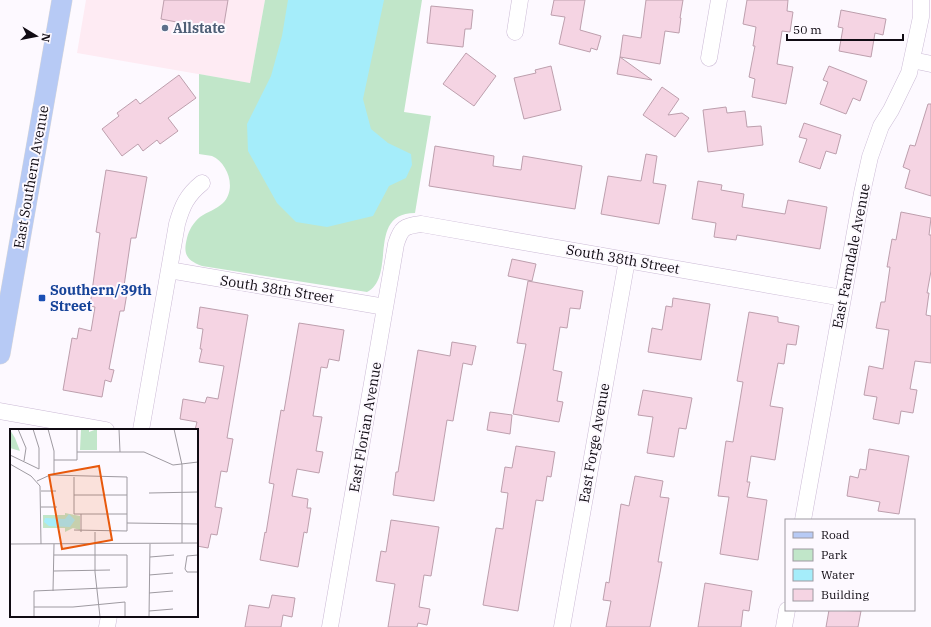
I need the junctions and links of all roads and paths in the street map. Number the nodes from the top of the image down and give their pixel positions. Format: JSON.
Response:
{"nodes":[{"id":1,"x":62,"y":0,"type":"edge"},
{"id":2,"x":520,"y":0,"type":"edge"},
{"id":3,"x":719,"y":0,"type":"edge"},
{"id":4,"x":922,"y":0,"type":"edge"},
{"id":5,"x":515,"y":32,"type":"dead end"},
{"id":6,"x":709,"y":58,"type":"dead end"},
{"id":7,"x":912,"y":60,"type":"junction"},
{"id":8,"x":931,"y":64,"type":"edge"},
{"id":9,"x":202,"y":183,"type":"dead end"},
{"id":10,"x":403,"y":228,"type":"joint"},
{"id":11,"x":627,"y":260,"type":"junction"},
{"id":12,"x":169,"y":270,"type":"junction"},
{"id":13,"x":842,"y":298,"type":"junction"},
{"id":14,"x":385,"y":307,"type":"junction"},
{"id":15,"x":0,"y":354,"type":"edge"},
{"id":16,"x":0,"y":411,"type":"edge"},
{"id":17,"x":100,"y":429,"type":"edge"},
{"id":18,"x":141,"y":429,"type":"edge"},
{"id":19,"x":803,"y":519,"type":"edge"},
{"id":20,"x":787,"y":611,"type":"edge"},
{"id":21,"x":109,"y":617,"type":"edge"},
{"id":22,"x":107,"y":627,"type":"edge"},
{"id":23,"x":330,"y":627,"type":"edge"},
{"id":24,"x":562,"y":627,"type":"edge"},
{"id":25,"x":784,"y":627,"type":"edge"}],
"edges":[{"from":1,"to":15,"type":"main road","name":"East Southern Avenue"},
{"from":2,"to":5,"type":"street"},
{"from":3,"to":6,"type":"street"},
{"from":4,"to":7,"type":"street","name":"East Farmdale Avenue"},
{"from":7,"to":8,"type":"street"},
{"from":7,"to":13,"type":"street","name":"East Farmdale Avenue"},
{"from":9,"to":12,"type":"street"},
{"from":10,"to":11,"type":"street","name":"South 38th Street"},
{"from":10,"to":14,"type":"street","name":"East Florian Avenue"},
{"from":11,"to":13,"type":"street","name":"South 38th Street"},
{"from":11,"to":24,"type":"street","name":"East Forge Avenue"},
{"from":12,"to":14,"type":"street","name":"South 38th Street"},
{"from":12,"to":18,"type":"street"},
{"from":13,"to":19,"type":"street","name":"East Farmdale Avenue"},
{"from":14,"to":23,"type":"street","name":"East Florian Avenue"},
{"from":16,"to":17,"type":"street"},
{"from":20,"to":25,"type":"street"},
{"from":21,"to":22,"type":"street"}]}
